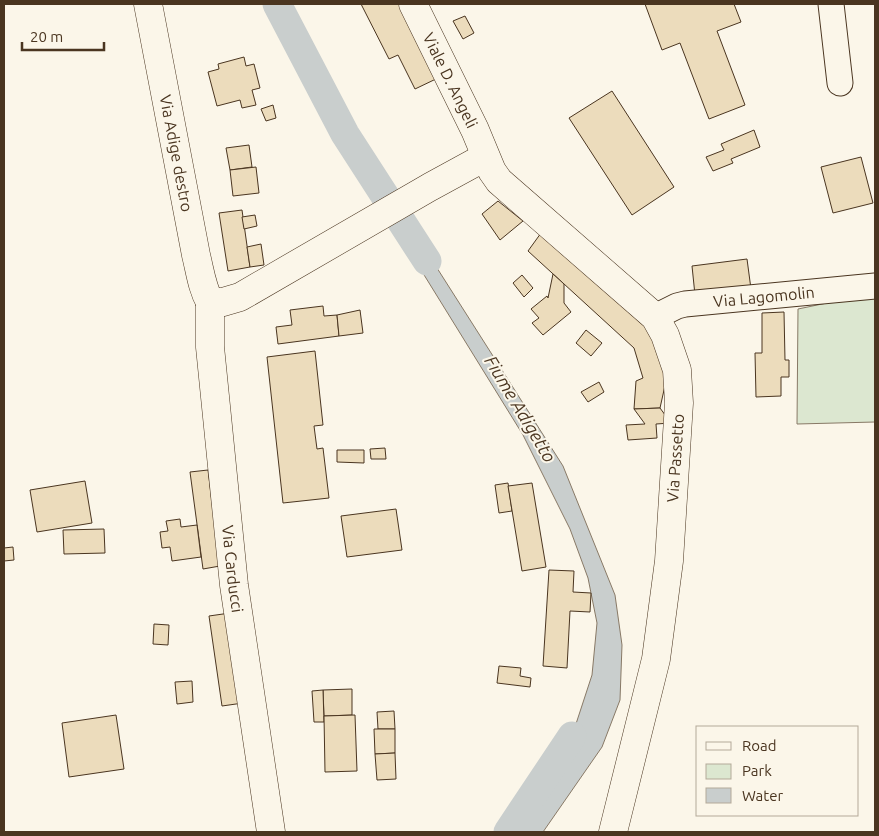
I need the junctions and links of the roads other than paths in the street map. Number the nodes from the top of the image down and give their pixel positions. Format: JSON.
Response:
{"nodes":[{"id":1,"x":148,"y":4,"type":"edge"},
{"id":2,"x":412,"y":4,"type":"edge"},
{"id":3,"x":831,"y":4,"type":"edge"},
{"id":4,"x":840,"y":84,"type":"dead end"},
{"id":5,"x":485,"y":157,"type":"junction"},
{"id":6,"x":875,"y":286,"type":"edge"},
{"id":7,"x":210,"y":302,"type":"junction"},
{"id":8,"x":655,"y":317,"type":"junction"},
{"id":9,"x":271,"y":832,"type":"edge"},
{"id":10,"x":613,"y":832,"type":"edge"}],
"edges":[{"from":1,"to":7,"type":"street","name":"Via Adige destro"},
{"from":2,"to":5,"type":"street","name":"Viale D. Angeli"},
{"from":3,"to":4,"type":"street"},
{"from":5,"to":7,"type":"street"},
{"from":5,"to":8,"type":"street","name":"Via Passetto"},
{"from":6,"to":8,"type":"street","name":"Via Lagomolin"},
{"from":7,"to":9,"type":"street","name":"Via Carducci"},
{"from":8,"to":10,"type":"street","name":"Via Passetto"}]}
